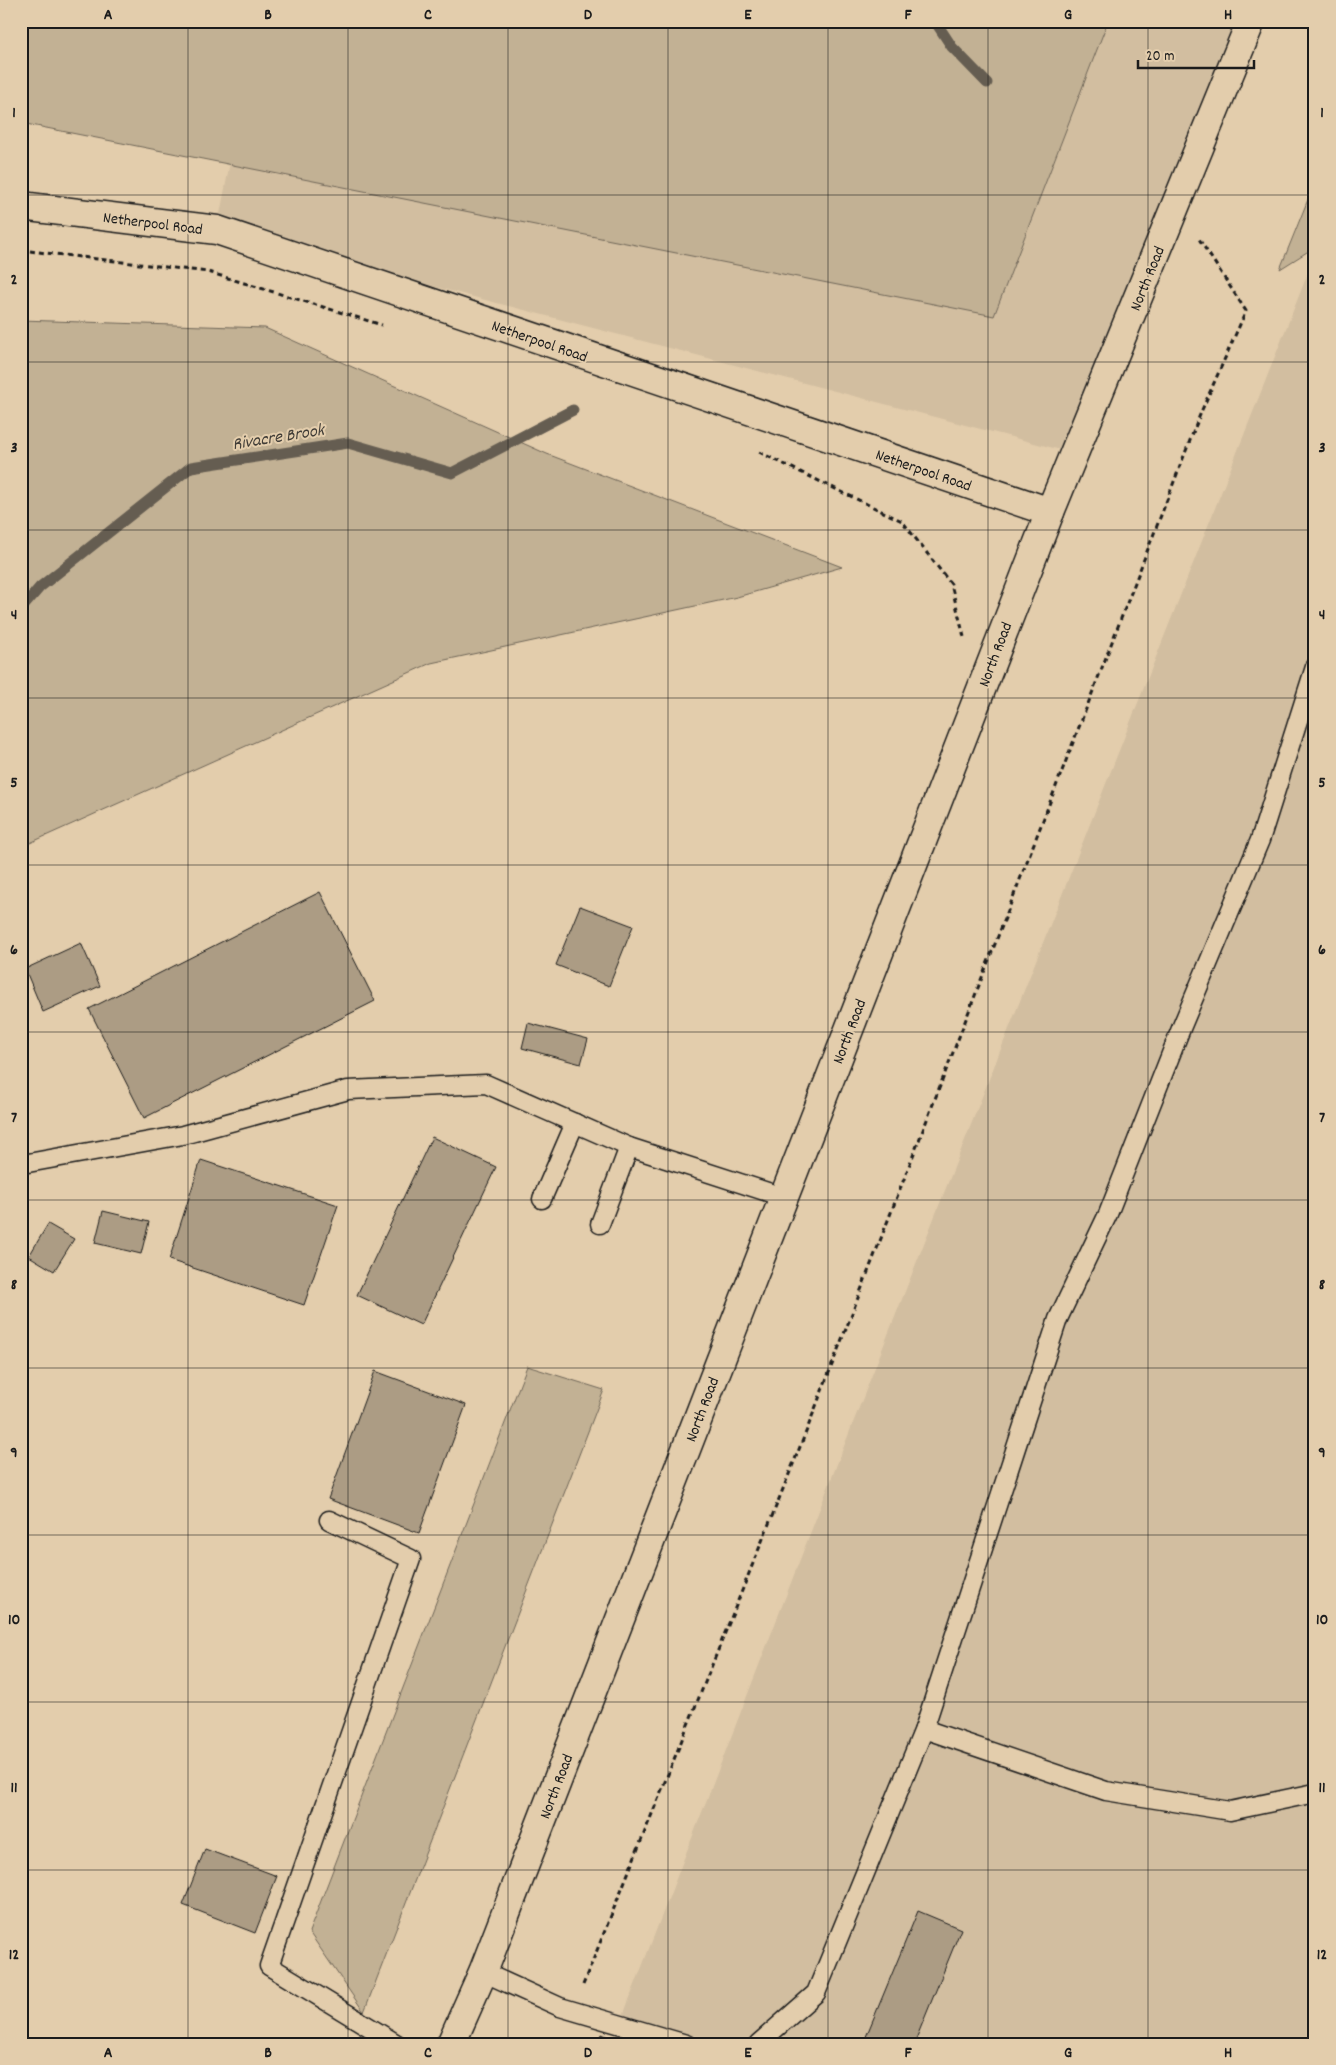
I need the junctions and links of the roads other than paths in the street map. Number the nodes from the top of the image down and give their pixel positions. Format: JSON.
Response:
{"nodes":[{"id":1,"x":1251,"y":21,"type":"edge"},
{"id":2,"x":21,"y":206,"type":"edge"},
{"id":3,"x":1050,"y":512,"type":"junction"},
{"id":4,"x":1315,"y":667,"type":"edge"},
{"id":5,"x":575,"y":1123,"type":"junction"},
{"id":6,"x":629,"y":1148,"type":"junction"},
{"id":7,"x":28,"y":1163,"type":"dead end"},
{"id":8,"x":783,"y":1197,"type":"junction"},
{"id":9,"x":542,"y":1199,"type":"dead end"},
{"id":10,"x":600,"y":1224,"type":"dead end"},
{"id":11,"x":329,"y":1520,"type":"dead end"},
{"id":12,"x":924,"y":1728,"type":"junction"},
{"id":13,"x":1315,"y":1793,"type":"edge"},
{"id":14,"x":483,"y":1972,"type":"junction"},
{"id":15,"x":397,"y":2044,"type":"edge"},
{"id":16,"x":451,"y":2044,"type":"edge"},
{"id":17,"x":686,"y":2044,"type":"edge"},
{"id":18,"x":758,"y":2044,"type":"edge"}],
"edges":[{"from":1,"to":3,"type":"street","name":"North Road"},
{"from":2,"to":3,"type":"street","name":"Netherpool Road"},
{"from":3,"to":8,"type":"street","name":"North Road"},
{"from":4,"to":12,"type":"lane"},
{"from":5,"to":6,"type":"lane"},
{"from":5,"to":7,"type":"lane"},
{"from":5,"to":9,"type":"lane"},
{"from":6,"to":8,"type":"lane"},
{"from":6,"to":10,"type":"lane"},
{"from":8,"to":14,"type":"street","name":"North Road"},
{"from":11,"to":15,"type":"lane"},
{"from":12,"to":13,"type":"lane"},
{"from":12,"to":18,"type":"lane"},
{"from":14,"to":16,"type":"street","name":"North Road"},
{"from":14,"to":17,"type":"lane"}]}
